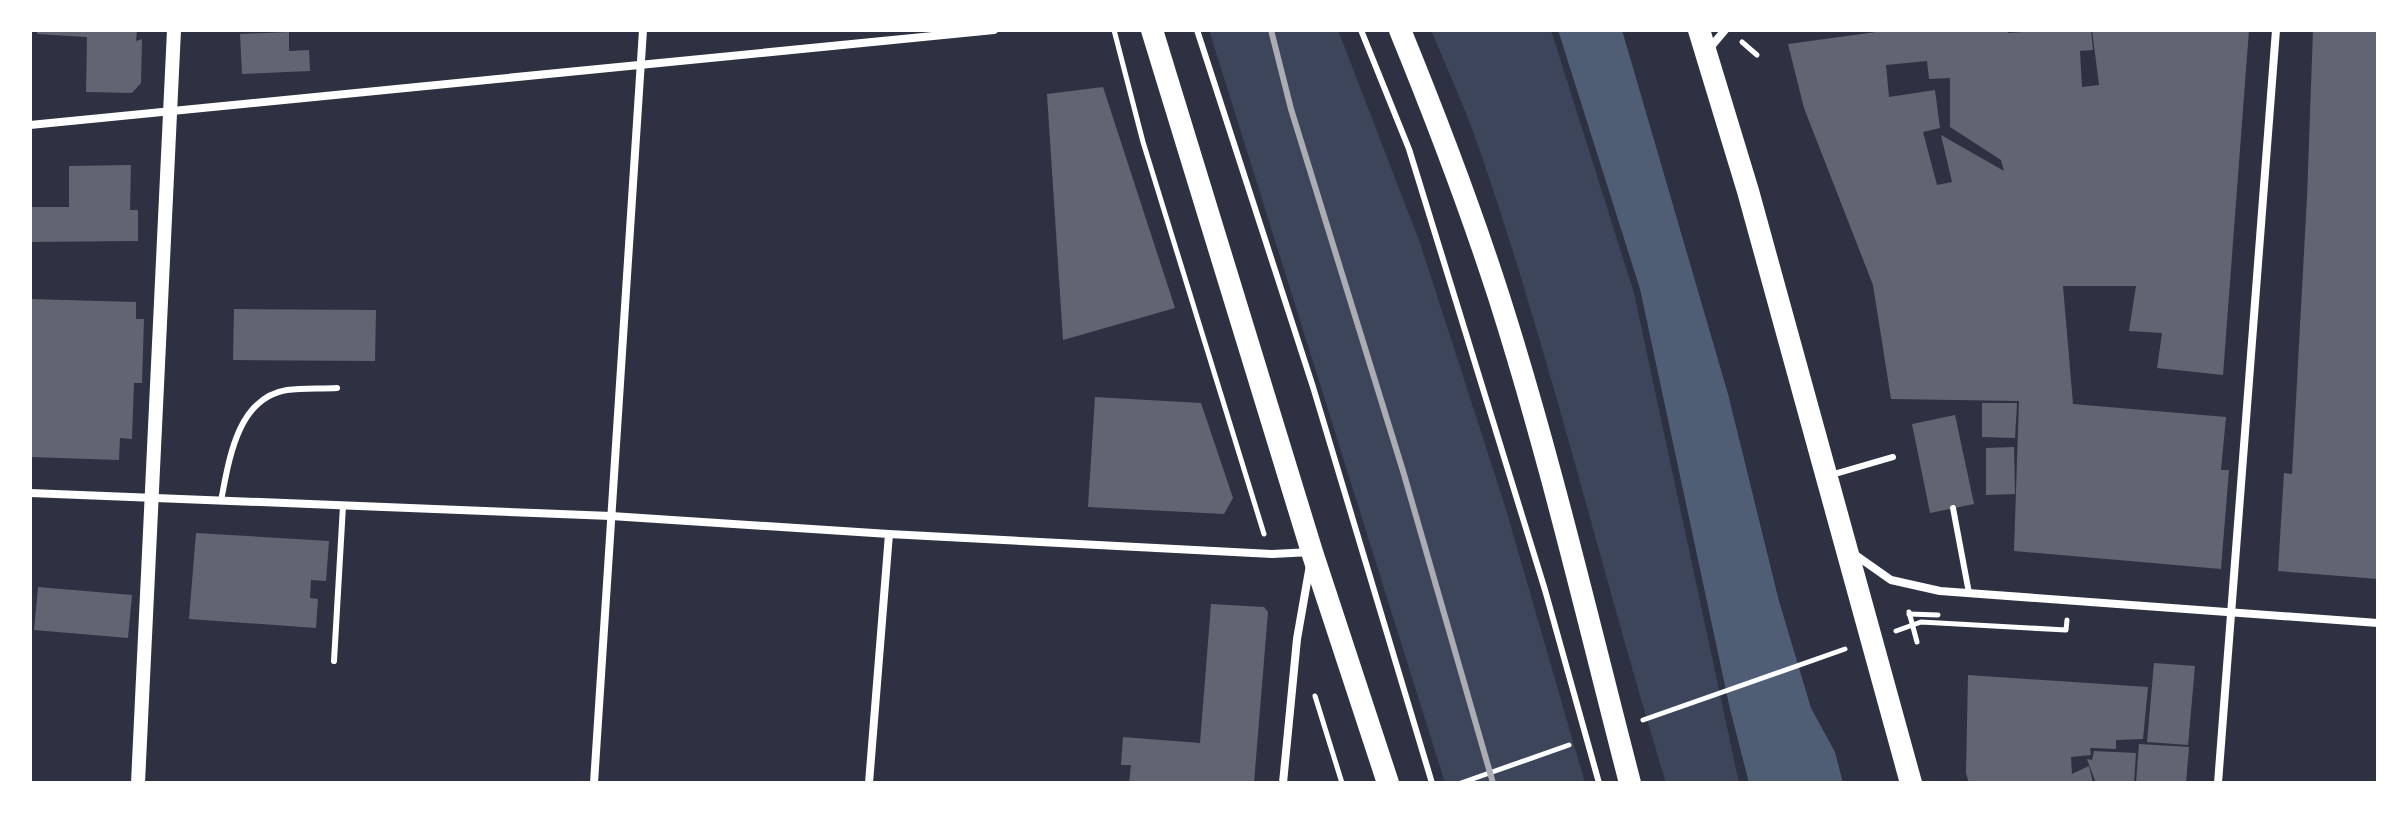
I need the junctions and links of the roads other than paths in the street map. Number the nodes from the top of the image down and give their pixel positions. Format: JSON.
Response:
{"nodes":[{"id":1,"x":174,"y":30,"type":"edge"},
{"id":2,"x":643,"y":30,"type":"edge"},
{"id":3,"x":994,"y":30,"type":"edge"},
{"id":4,"x":1152,"y":30,"type":"edge"},
{"id":5,"x":1197,"y":30,"type":"edge"},
{"id":6,"x":1361,"y":30,"type":"edge"},
{"id":7,"x":1400,"y":30,"type":"edge"},
{"id":8,"x":1699,"y":30,"type":"edge"},
{"id":9,"x":1725,"y":30,"type":"edge"},
{"id":10,"x":2276,"y":30,"type":"edge"},
{"id":11,"x":1706,"y":53,"type":"junction"},
{"id":12,"x":641,"y":64,"type":"junction"},
{"id":13,"x":170,"y":111,"type":"junction"},
{"id":14,"x":30,"y":125,"type":"edge"},
{"id":15,"x":337,"y":388,"type":"dead end"},
{"id":16,"x":1893,"y":457,"type":"dead end"},
{"id":17,"x":1825,"y":477,"type":"junction"},
{"id":18,"x":30,"y":493,"type":"edge"},
{"id":19,"x":152,"y":498,"type":"junction"},
{"id":20,"x":221,"y":501,"type":"junction"},
{"id":21,"x":343,"y":506,"type":"junction"},
{"id":22,"x":1953,"y":508,"type":"dead end"},
{"id":23,"x":611,"y":516,"type":"junction"},
{"id":24,"x":889,"y":534,"type":"junction"},
{"id":25,"x":1844,"y":546,"type":"junction"},
{"id":26,"x":1312,"y":552,"type":"junction"},
{"id":27,"x":1969,"y":593,"type":"junction"},
{"id":28,"x":2230,"y":613,"type":"junction"},
{"id":29,"x":2378,"y":623,"type":"edge"},
{"id":30,"x":334,"y":661,"type":"dead end"},
{"id":31,"x":138,"y":783,"type":"edge"},
{"id":32,"x":594,"y":783,"type":"edge"},
{"id":33,"x":869,"y":783,"type":"edge"},
{"id":34,"x":1283,"y":783,"type":"edge"},
{"id":35,"x":1388,"y":783,"type":"edge"},
{"id":36,"x":1432,"y":783,"type":"edge"},
{"id":37,"x":1599,"y":783,"type":"edge"},
{"id":38,"x":1630,"y":783,"type":"edge"},
{"id":39,"x":1911,"y":783,"type":"edge"},
{"id":40,"x":2218,"y":783,"type":"edge"}],
"edges":[{"from":1,"to":13,"type":"street"},
{"from":2,"to":12,"type":"street"},
{"from":3,"to":12,"type":"street"},
{"from":4,"to":26,"type":"highway"},
{"from":5,"to":36,"type":"lane"},
{"from":6,"to":37,"type":"lane"},
{"from":7,"to":38,"type":"highway"},
{"from":8,"to":11,"type":"highway"},
{"from":9,"to":11,"type":"street"},
{"from":10,"to":28,"type":"street"},
{"from":11,"to":17,"type":"highway"},
{"from":12,"to":13,"type":"street"},
{"from":12,"to":23,"type":"street"},
{"from":13,"to":14,"type":"street"},
{"from":13,"to":19,"type":"street"},
{"from":15,"to":20,"type":"lane"},
{"from":16,"to":17,"type":"lane"},
{"from":17,"to":25,"type":"highway"},
{"from":18,"to":19,"type":"street"},
{"from":19,"to":20,"type":"street"},
{"from":19,"to":31,"type":"street"},
{"from":20,"to":21,"type":"street"},
{"from":21,"to":23,"type":"street"},
{"from":21,"to":30,"type":"lane"},
{"from":22,"to":27,"type":"lane"},
{"from":23,"to":24,"type":"street"},
{"from":23,"to":32,"type":"street"},
{"from":24,"to":26,"type":"street"},
{"from":24,"to":33,"type":"street"},
{"from":25,"to":27,"type":"street"},
{"from":25,"to":39,"type":"highway"},
{"from":26,"to":34,"type":"street"},
{"from":26,"to":35,"type":"highway"},
{"from":27,"to":28,"type":"street"},
{"from":28,"to":29,"type":"street"},
{"from":28,"to":40,"type":"street"}]}
